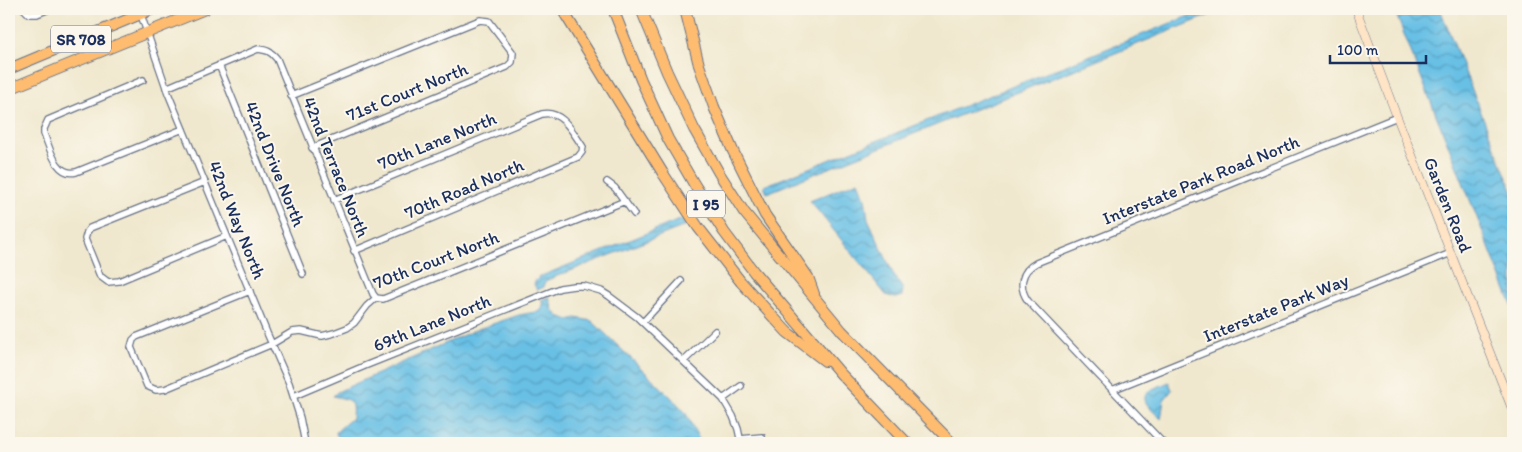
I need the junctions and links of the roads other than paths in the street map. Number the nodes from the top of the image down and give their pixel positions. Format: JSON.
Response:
{"nodes":[{"id":1,"x":24,"y":9,"type":"edge"},
{"id":2,"x":49,"y":9,"type":"edge"},
{"id":3,"x":153,"y":9,"type":"edge"},
{"id":4,"x":206,"y":9,"type":"edge"},
{"id":5,"x":562,"y":9,"type":"edge"},
{"id":6,"x":613,"y":9,"type":"edge"},
{"id":7,"x":641,"y":9,"type":"edge"},
{"id":8,"x":685,"y":9,"type":"edge"},
{"id":9,"x":1356,"y":9,"type":"edge"},
{"id":10,"x":140,"y":11,"type":"edge"},
{"id":11,"x":147,"y":32,"type":"junction"},
{"id":12,"x":219,"y":65,"type":"junction"},
{"id":13,"x":9,"y":69,"type":"edge"},
{"id":14,"x":143,"y":80,"type":"dead end"},
{"id":15,"x":166,"y":88,"type":"junction"},
{"id":16,"x":9,"y":89,"type":"edge"},
{"id":17,"x":291,"y":96,"type":"junction"},
{"id":18,"x":552,"y":114,"type":"joint"},
{"id":19,"x":1397,"y":117,"type":"junction"},
{"id":20,"x":183,"y":129,"type":"junction"},
{"id":21,"x":312,"y":148,"type":"junction"},
{"id":22,"x":205,"y":182,"type":"junction"},
{"id":23,"x":607,"y":182,"type":"dead end"},
{"id":24,"x":334,"y":200,"type":"junction"},
{"id":25,"x":624,"y":200,"type":"junction"},
{"id":26,"x":634,"y":214,"type":"dead end"},
{"id":27,"x":227,"y":236,"type":"junction"},
{"id":28,"x":354,"y":251,"type":"junction"},
{"id":29,"x":1451,"y":253,"type":"junction"},
{"id":30,"x":303,"y":274,"type":"dead end"},
{"id":31,"x":681,"y":281,"type":"dead end"},
{"id":32,"x":250,"y":291,"type":"junction"},
{"id":33,"x":376,"y":298,"type":"junction"},
{"id":34,"x":816,"y":300,"type":"junction"},
{"id":35,"x":642,"y":322,"type":"junction"},
{"id":36,"x":715,"y":331,"type":"dead end"},
{"id":37,"x":272,"y":344,"type":"junction"},
{"id":38,"x":684,"y":362,"type":"junction"},
{"id":39,"x":842,"y":374,"type":"junction"},
{"id":40,"x":742,"y":386,"type":"dead end"},
{"id":41,"x":1112,"y":390,"type":"junction"},
{"id":42,"x":294,"y":396,"type":"junction"},
{"id":43,"x":723,"y":399,"type":"junction"},
{"id":44,"x":1513,"y":411,"type":"edge"},
{"id":45,"x":762,"y":437,"type":"dead end"},
{"id":46,"x":741,"y":441,"type":"edge"},
{"id":47,"x":305,"y":443,"type":"edge"},
{"id":48,"x":907,"y":443,"type":"edge"},
{"id":49,"x":952,"y":443,"type":"edge"},
{"id":50,"x":1163,"y":443,"type":"edge"}],
"edges":[{"from":1,"to":2,"type":"street"},
{"from":3,"to":10,"type":"highway","number":"SR 708"},
{"from":4,"to":11,"type":"highway","number":"SR 708"},
{"from":5,"to":39,"type":"highway"},
{"from":6,"to":39,"type":"highway","number":"I 95"},
{"from":7,"to":34,"type":"highway","number":"I 95"},
{"from":8,"to":34,"type":"highway"},
{"from":9,"to":19,"type":"street","name":"Garden Road"},
{"from":10,"to":11,"type":"street","name":"42nd Way North"},
{"from":10,"to":13,"type":"highway","number":"SR 708"},
{"from":11,"to":15,"type":"street","name":"42nd Way North"},
{"from":11,"to":16,"type":"highway","number":"SR 708"},
{"from":12,"to":15,"type":"street"},
{"from":12,"to":17,"type":"street","name":"42nd Terrace North"},
{"from":12,"to":30,"type":"street","name":"42nd Drive North"},
{"from":14,"to":20,"type":"street"},
{"from":15,"to":20,"type":"street","name":"42nd Way North"},
{"from":17,"to":21,"type":"street","name":"42nd Terrace North"},
{"from":17,"to":21,"type":"street","name":"71st Court North"},
{"from":18,"to":24,"type":"street","name":"70th Lane North"},
{"from":18,"to":28,"type":"street","name":"70th Road North"},
{"from":19,"to":29,"type":"street","name":"Garden Road"},
{"from":19,"to":41,"type":"street","name":"Interstate Park Road North"},
{"from":20,"to":22,"type":"street","name":"42nd Way North"},
{"from":21,"to":24,"type":"street","name":"42nd Terrace North"},
{"from":22,"to":27,"type":"street","name":"42nd Way North"},
{"from":22,"to":27,"type":"street"},
{"from":23,"to":25,"type":"street"},
{"from":24,"to":28,"type":"street","name":"42nd Terrace North"},
{"from":25,"to":26,"type":"street"},
{"from":25,"to":33,"type":"street","name":"70th Court North"},
{"from":27,"to":32,"type":"street","name":"42nd Way North"},
{"from":28,"to":33,"type":"street","name":"42nd Terrace North"},
{"from":29,"to":41,"type":"street","name":"Interstate Park Way"},
{"from":29,"to":44,"type":"street","name":"Garden Road"},
{"from":31,"to":35,"type":"street"},
{"from":32,"to":37,"type":"street","name":"42nd Way North"},
{"from":32,"to":37,"type":"street","name":"70th Court North"},
{"from":33,"to":37,"type":"street","name":"70th Court North"},
{"from":34,"to":49,"type":"highway","number":"I 95"},
{"from":35,"to":38,"type":"street"},
{"from":35,"to":42,"type":"street","name":"69th Lane North"},
{"from":36,"to":38,"type":"street"},
{"from":37,"to":42,"type":"street","name":"42nd Way North"},
{"from":38,"to":43,"type":"street"},
{"from":39,"to":48,"type":"highway","number":"I 95"},
{"from":40,"to":43,"type":"street"},
{"from":41,"to":50,"type":"street"},
{"from":42,"to":47,"type":"street","name":"42nd Way North"},
{"from":43,"to":46,"type":"street"},
{"from":45,"to":46,"type":"street"}]}
